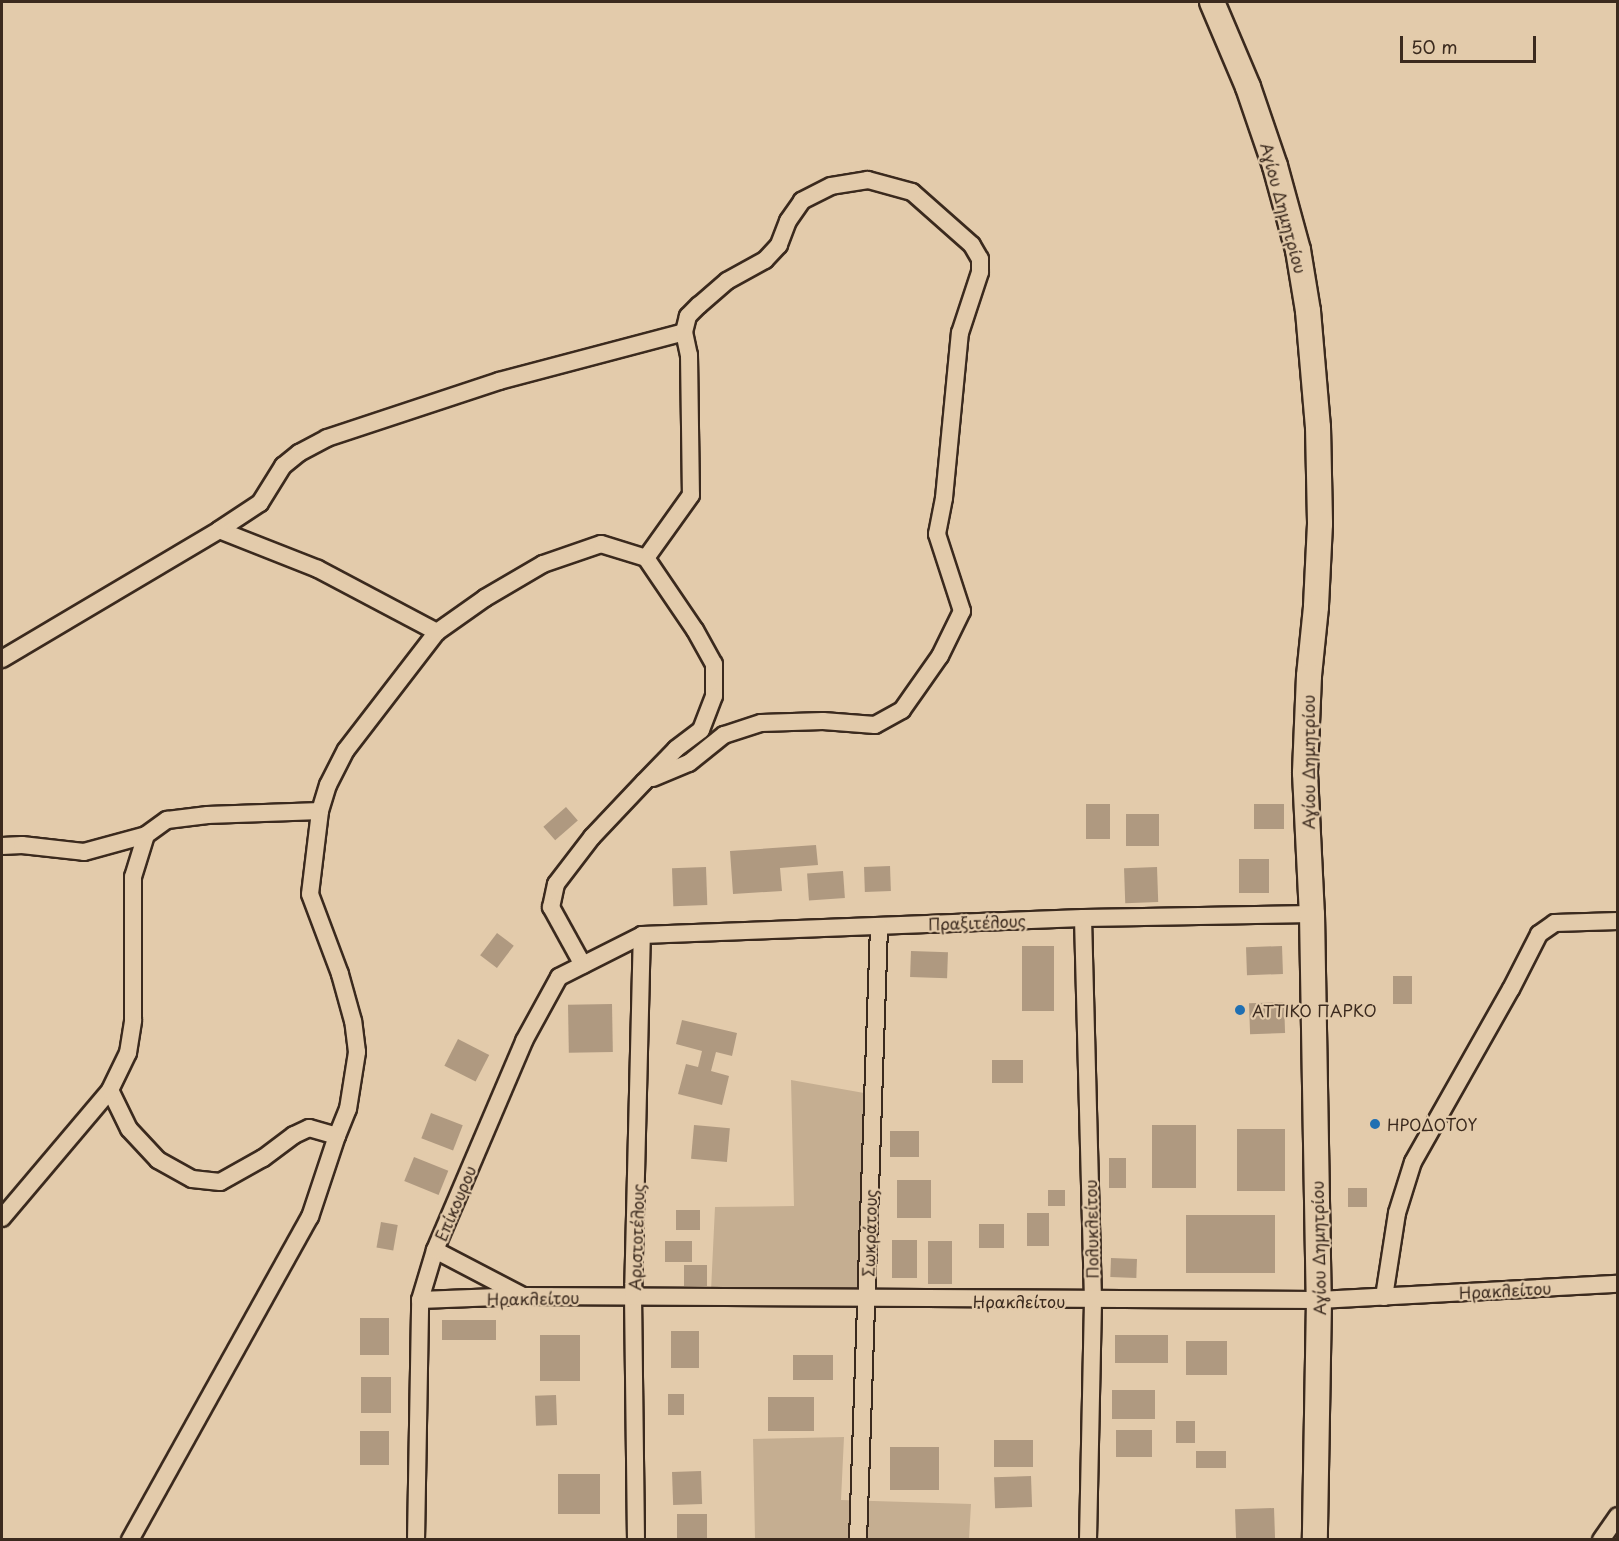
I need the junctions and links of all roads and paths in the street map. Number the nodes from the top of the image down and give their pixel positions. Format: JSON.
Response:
{"nodes":[{"id":1,"x":1212,"y":2,"type":"edge"},
{"id":2,"x":684,"y":332,"type":"junction"},
{"id":3,"x":219,"y":530,"type":"junction"},
{"id":4,"x":646,"y":558,"type":"junction"},
{"id":5,"x":437,"y":632,"type":"junction"},
{"id":6,"x":2,"y":659,"type":"edge"},
{"id":7,"x":644,"y":782,"type":"junction"},
{"id":8,"x":320,"y":810,"type":"junction"},
{"id":9,"x":146,"y":835,"type":"junction"},
{"id":10,"x":2,"y":846,"type":"edge"},
{"id":11,"x":1312,"y":914,"type":"junction"},
{"id":12,"x":1083,"y":918,"type":"junction"},
{"id":13,"x":1617,"y":921,"type":"edge"},
{"id":14,"x":879,"y":927,"type":"junction"},
{"id":15,"x":642,"y":935,"type":"junction"},
{"id":16,"x":583,"y":965,"type":"junction"},
{"id":17,"x":110,"y":1090,"type":"junction"},
{"id":18,"x":337,"y":1136,"type":"junction"},
{"id":19,"x":2,"y":1218,"type":"edge"},
{"id":20,"x":435,"y":1250,"type":"junction"},
{"id":21,"x":1617,"y":1284,"type":"edge"},
{"id":22,"x":524,"y":1296,"type":"junction"},
{"id":23,"x":633,"y":1297,"type":"junction"},
{"id":24,"x":1384,"y":1297,"type":"junction"},
{"id":25,"x":867,"y":1299,"type":"junction"},
{"id":26,"x":420,"y":1300,"type":"junction"},
{"id":27,"x":1319,"y":1300,"type":"junction"},
{"id":28,"x":1093,"y":1301,"type":"junction"},
{"id":29,"x":1617,"y":1516,"type":"edge"},
{"id":30,"x":130,"y":1539,"type":"edge"},
{"id":31,"x":416,"y":1539,"type":"edge"},
{"id":32,"x":636,"y":1539,"type":"edge"},
{"id":33,"x":858,"y":1539,"type":"edge"},
{"id":34,"x":1088,"y":1539,"type":"edge"},
{"id":35,"x":1315,"y":1539,"type":"edge"},
{"id":36,"x":1601,"y":1539,"type":"edge"}],
"edges":[{"from":1,"to":11,"type":"street","name":"Αγίου Δημητρίου"},
{"from":2,"to":3,"type":"street"},
{"from":2,"to":4,"type":"street"},
{"from":2,"to":7,"type":"street"},
{"from":3,"to":5,"type":"street"},
{"from":3,"to":6,"type":"street"},
{"from":4,"to":5,"type":"street"},
{"from":4,"to":7,"type":"street"},
{"from":5,"to":8,"type":"street"},
{"from":7,"to":16,"type":"street"},
{"from":8,"to":9,"type":"street"},
{"from":8,"to":18,"type":"street"},
{"from":9,"to":10,"type":"street"},
{"from":9,"to":17,"type":"street"},
{"from":11,"to":12,"type":"street","name":"Πραξιτέλους"},
{"from":11,"to":27,"type":"street","name":"Αγίου Δημητρίου"},
{"from":12,"to":14,"type":"street","name":"Πραξιτέλους"},
{"from":12,"to":28,"type":"street","name":"Πολυκλείτου"},
{"from":13,"to":24,"type":"street"},
{"from":14,"to":15,"type":"street","name":"Πραξιτέλους"},
{"from":14,"to":25,"type":"street","name":"Σωκράτους"},
{"from":15,"to":16,"type":"street","name":"Επίκουρου"},
{"from":15,"to":23,"type":"street","name":"Αριστοτέλους"},
{"from":16,"to":20,"type":"street","name":"Επίκουρου"},
{"from":17,"to":18,"type":"street"},
{"from":17,"to":19,"type":"street"},
{"from":18,"to":30,"type":"street"},
{"from":20,"to":22,"type":"street"},
{"from":20,"to":26,"type":"street","name":"Επίκουρου"},
{"from":21,"to":24,"type":"street","name":"Ηρακλείτου"},
{"from":22,"to":23,"type":"street","name":"Ηρακλείτου"},
{"from":22,"to":26,"type":"street","name":"Ηρακλείτου"},
{"from":23,"to":25,"type":"street","name":"Ηρακλείτου"},
{"from":23,"to":32,"type":"street","name":"Αριστοτέλους"},
{"from":24,"to":27,"type":"street","name":"Ηρακλείτου"},
{"from":25,"to":28,"type":"street","name":"Ηρακλείτου"},
{"from":25,"to":33,"type":"street","name":"Σωκράτους"},
{"from":26,"to":31,"type":"street","name":"Επίκουρου"},
{"from":27,"to":28,"type":"street","name":"Ηρακλείτου"},
{"from":27,"to":35,"type":"street","name":"Αγίου Δημητρίου"},
{"from":28,"to":34,"type":"street","name":"Πολυκλείτου"},
{"from":29,"to":36,"type":"street"}]}
